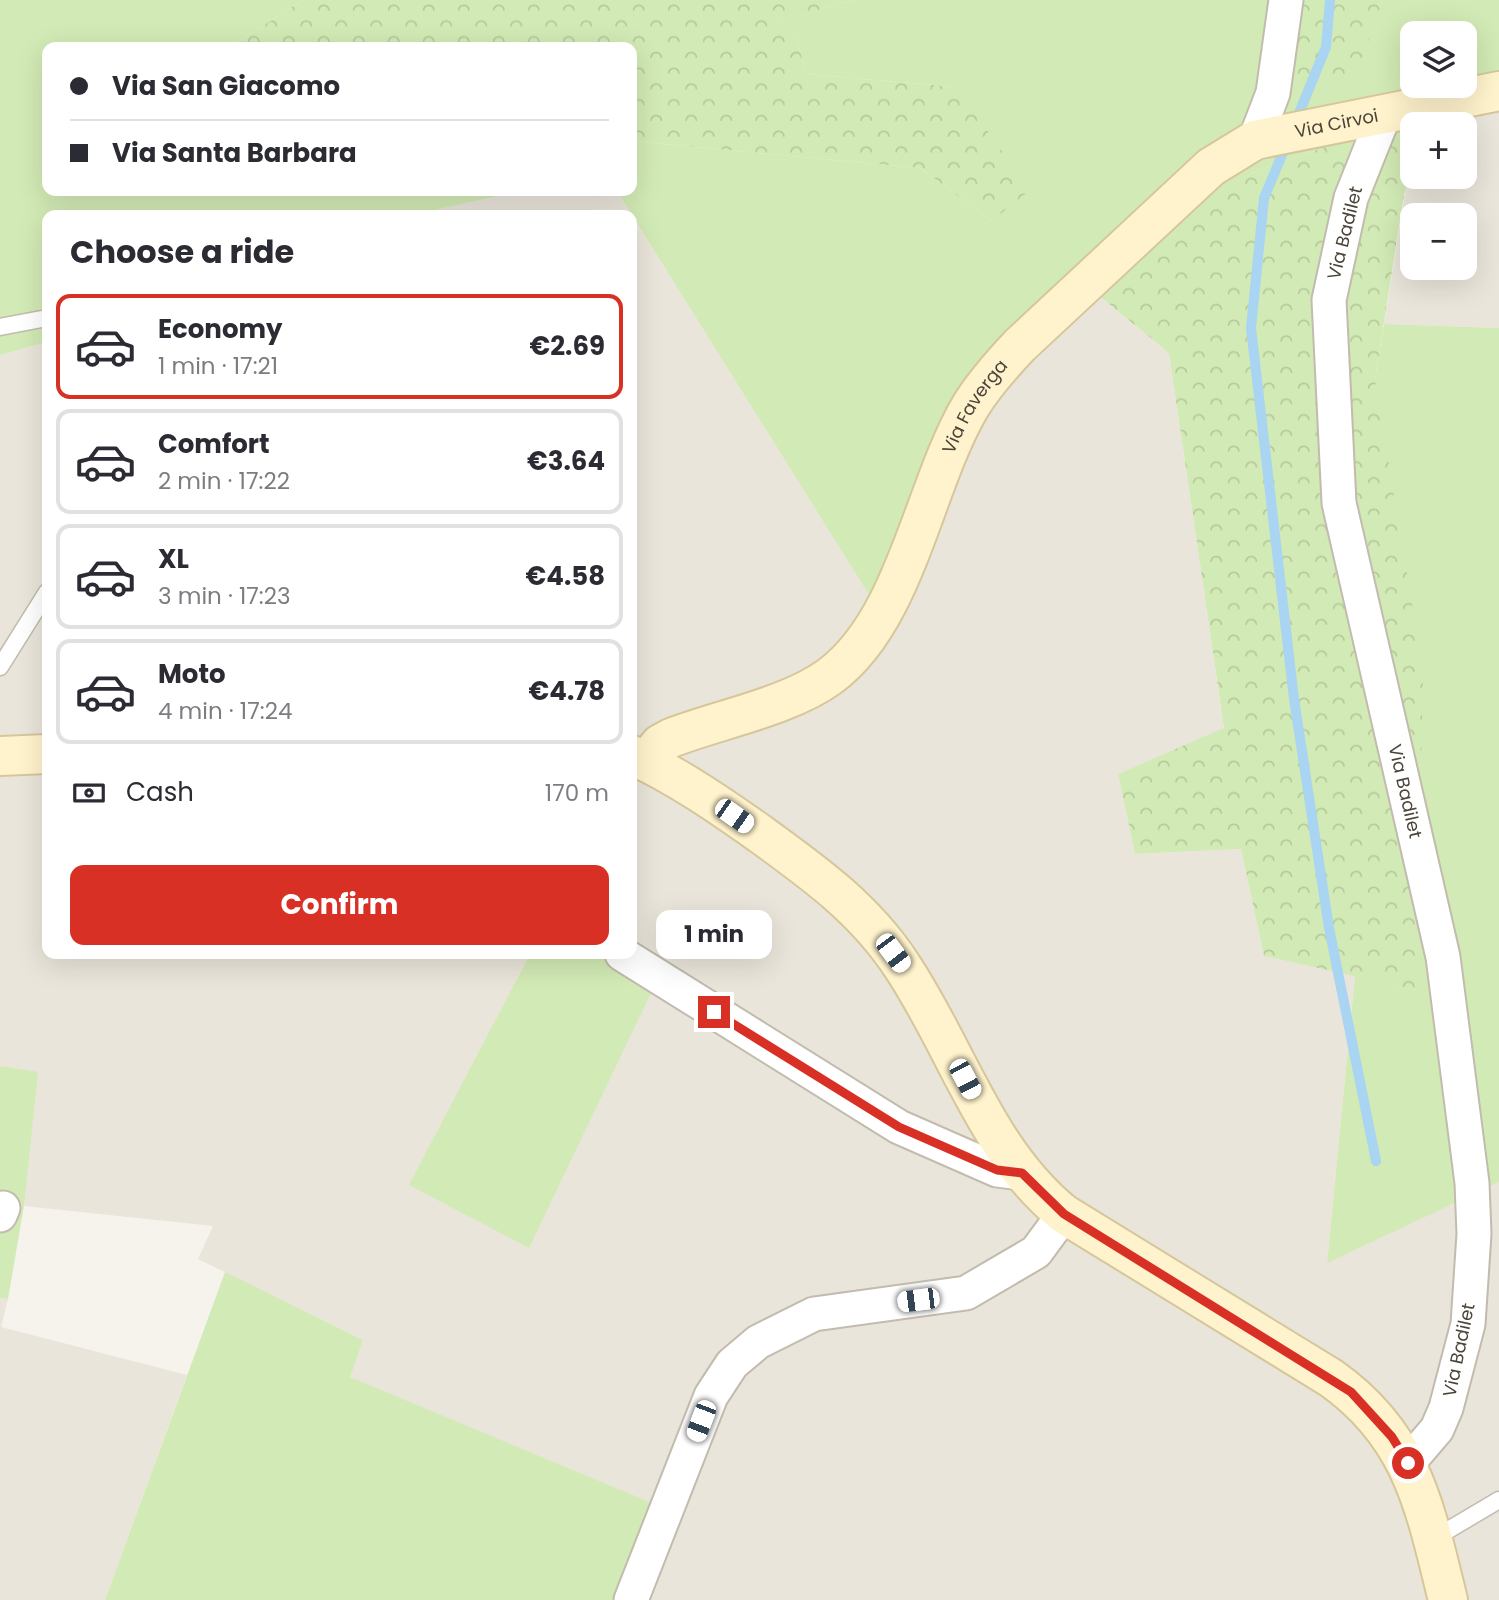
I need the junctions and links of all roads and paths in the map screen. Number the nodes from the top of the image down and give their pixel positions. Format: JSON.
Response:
{"nodes":[{"id":1,"x":1286,"y":0,"type":"edge"},
{"id":2,"x":1499,"y":91,"type":"edge"},
{"id":3,"x":1385,"y":113,"type":"junction"},
{"id":4,"x":1255,"y":140,"type":"junction"},
{"id":5,"x":42,"y":319,"type":"edge"},
{"id":6,"x":0,"y":327,"type":"edge"},
{"id":7,"x":42,"y":600,"type":"edge"},
{"id":8,"x":0,"y":667,"type":"edge"},
{"id":9,"x":42,"y":754,"type":"edge"},
{"id":10,"x":0,"y":756,"type":"edge"},
{"id":11,"x":639,"y":758,"type":"edge"},
{"id":12,"x":630,"y":959,"type":"edge"},
{"id":13,"x":1022,"y":1173,"type":"junction"},
{"id":14,"x":1064,"y":1214,"type":"junction"},
{"id":15,"x":1408,"y":1463,"type":"junction"},
{"id":16,"x":1499,"y":1500,"type":"edge"},
{"id":17,"x":1433,"y":1539,"type":"junction"},
{"id":18,"x":631,"y":1600,"type":"edge"},
{"id":19,"x":1448,"y":1600,"type":"edge"}],
"edges":[{"from":1,"to":4,"type":"street"},
{"from":2,"to":3,"type":"street","name":"Via Cirvoi"},
{"from":3,"to":4,"type":"street","name":"Via Cirvoi"},
{"from":3,"to":15,"type":"street","name":"Via Badilet"},
{"from":4,"to":11,"type":"street","name":"Via Faverga"},
{"from":5,"to":6,"type":"lane"},
{"from":7,"to":8,"type":"lane"},
{"from":9,"to":10,"type":"street"},
{"from":11,"to":13,"type":"street"},
{"from":12,"to":13,"type":"street"},
{"from":13,"to":14,"type":"street"},
{"from":14,"to":15,"type":"street"},
{"from":14,"to":18,"type":"street"},
{"from":15,"to":17,"type":"street"},
{"from":16,"to":17,"type":"lane"},
{"from":17,"to":19,"type":"street"}]}
